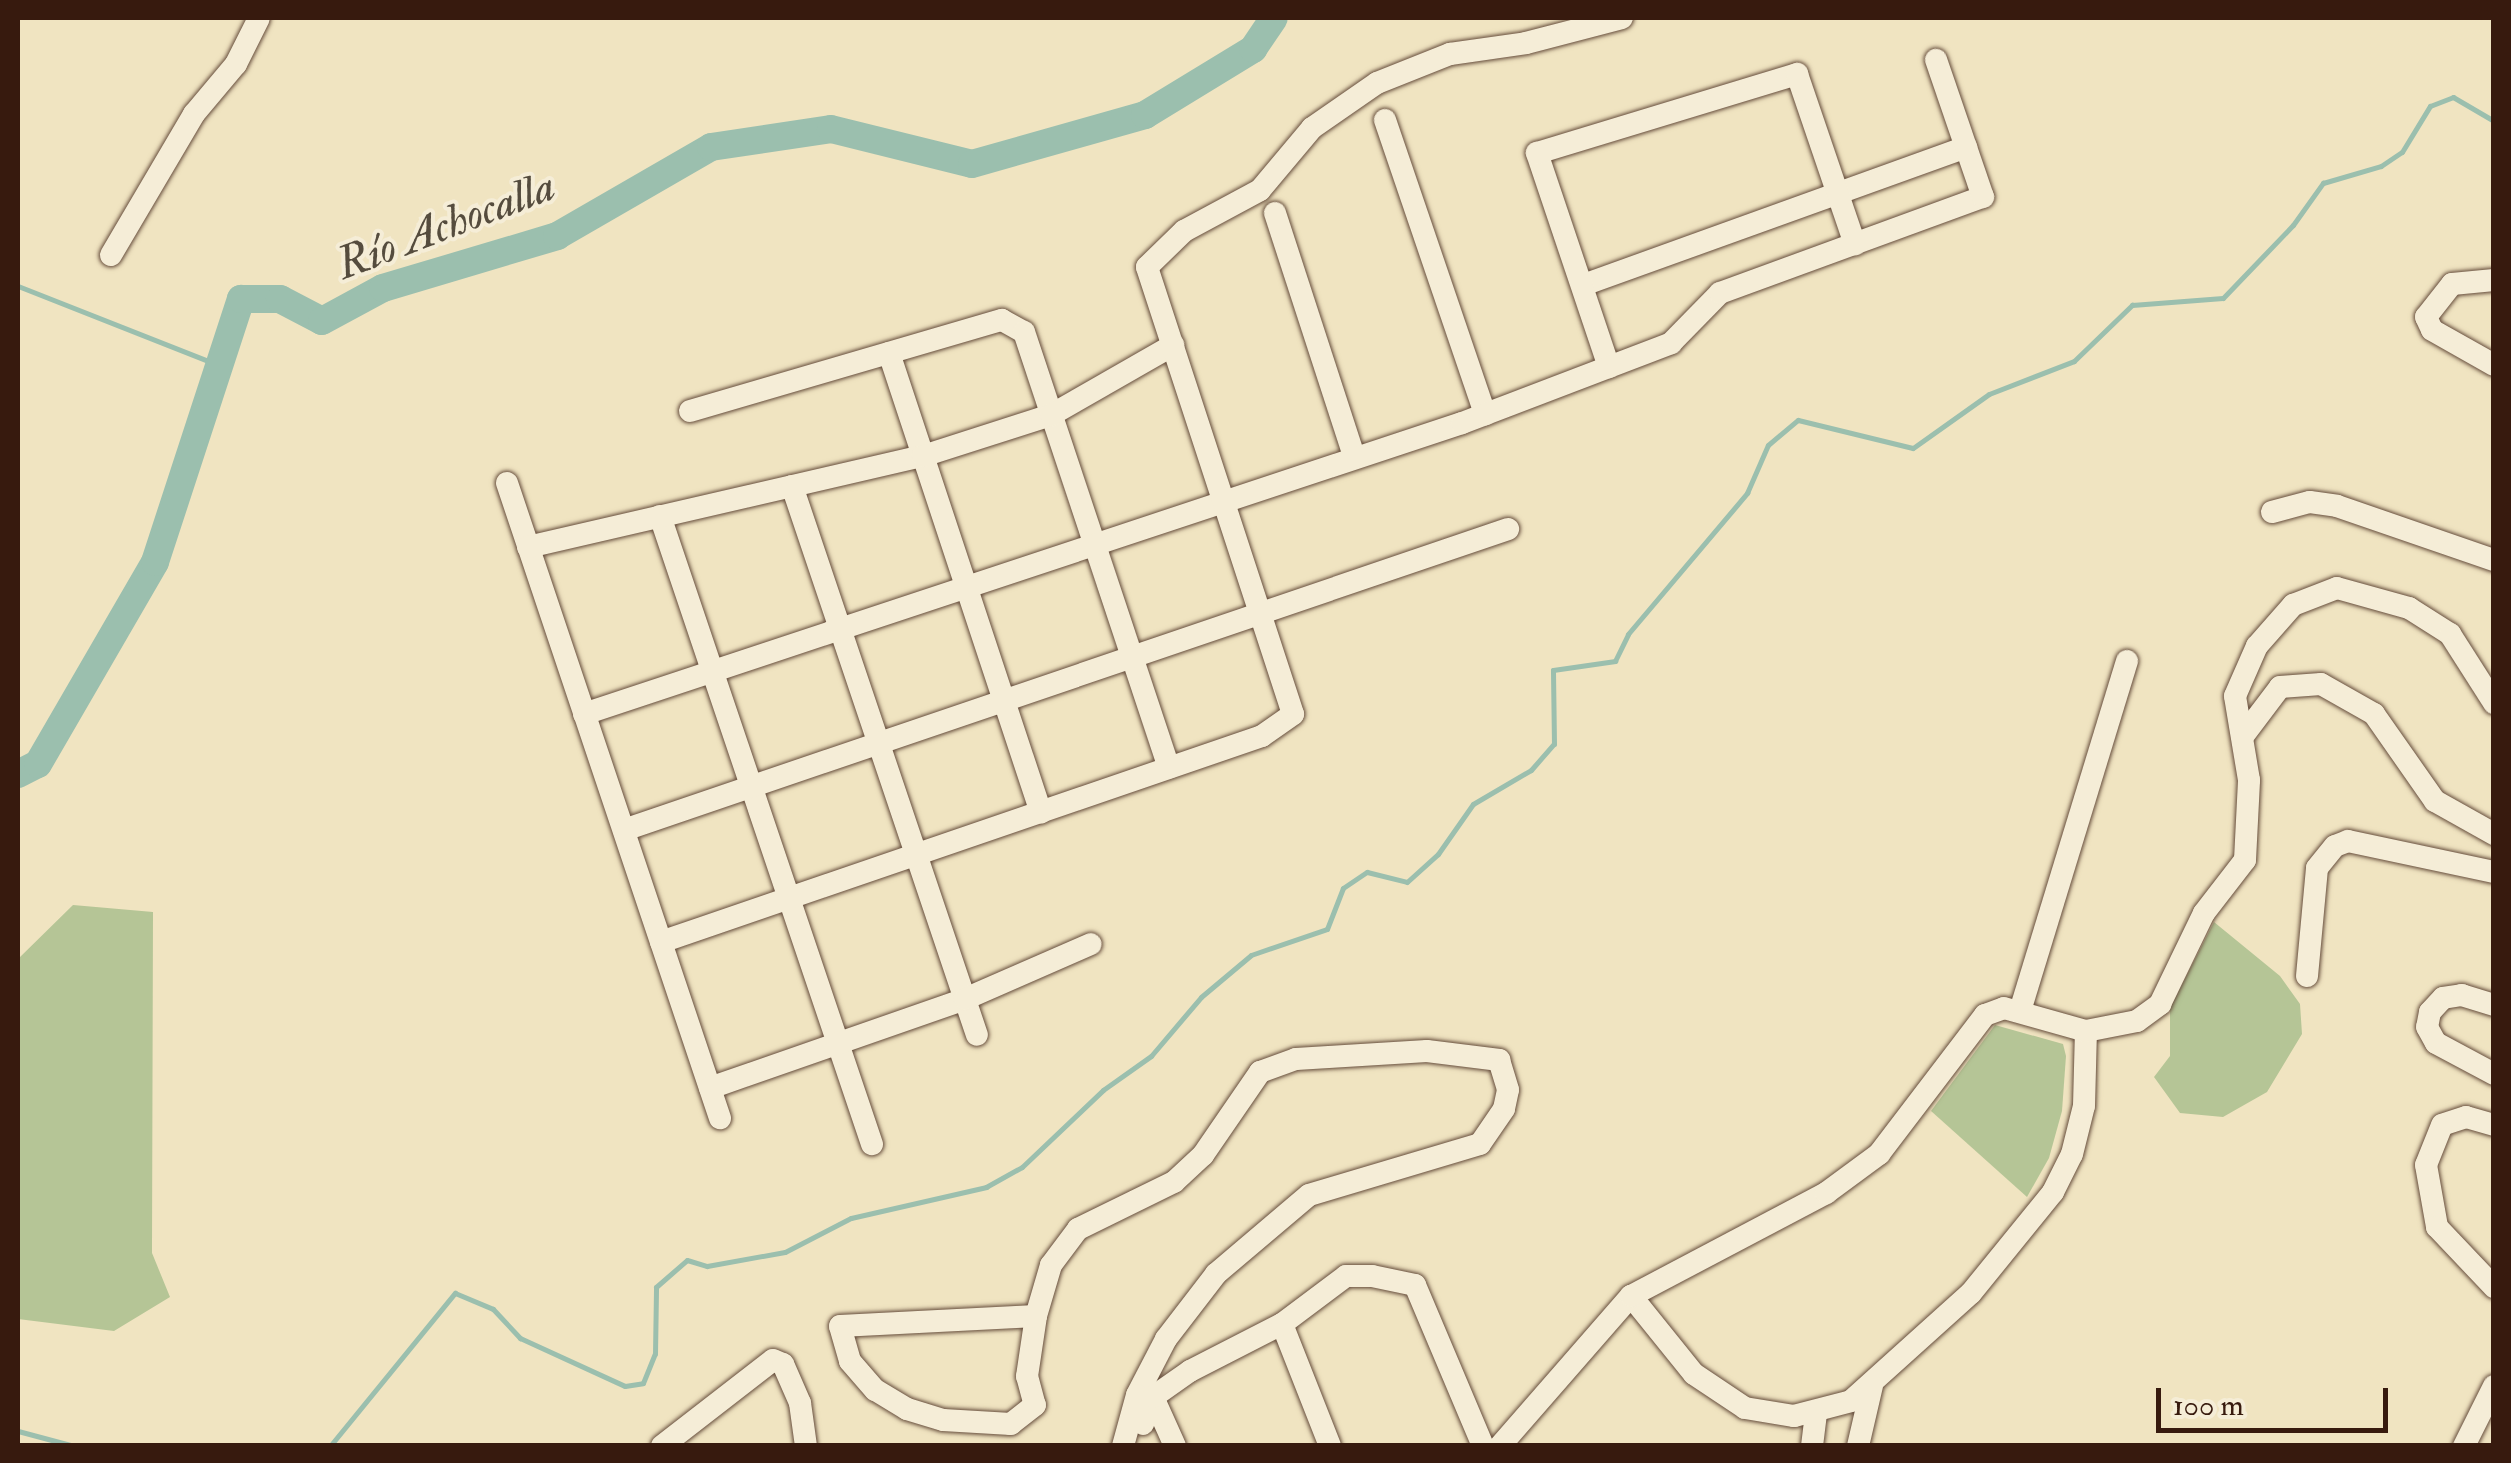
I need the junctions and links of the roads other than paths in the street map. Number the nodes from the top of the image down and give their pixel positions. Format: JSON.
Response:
{"nodes":[{"id":1,"x":259,"y":18,"type":"edge"},
{"id":2,"x":1622,"y":18,"type":"edge"},
{"id":3,"x":1936,"y":60,"type":"dead end"},
{"id":4,"x":1384,"y":120,"type":"dead end"},
{"id":5,"x":1966,"y":147,"type":"junction"},
{"id":6,"x":1839,"y":198,"type":"junction"},
{"id":7,"x":1275,"y":213,"type":"dead end"},
{"id":8,"x":1854,"y":244,"type":"junction"},
{"id":9,"x":110,"y":255,"type":"dead end"},
{"id":10,"x":2494,"y":280,"type":"edge"},
{"id":11,"x":1586,"y":284,"type":"junction"},
{"id":12,"x":1173,"y":345,"type":"junction"},
{"id":13,"x":888,"y":353,"type":"junction"},
{"id":14,"x":2494,"y":366,"type":"edge"},
{"id":15,"x":1608,"y":367,"type":"junction"},
{"id":16,"x":690,"y":411,"type":"dead end"},
{"id":17,"x":1485,"y":414,"type":"junction"},
{"id":18,"x":1051,"y":415,"type":"junction"},
{"id":19,"x":923,"y":456,"type":"junction"},
{"id":20,"x":1354,"y":456,"type":"junction"},
{"id":21,"x":507,"y":483,"type":"dead end"},
{"id":22,"x":792,"y":486,"type":"junction"},
{"id":23,"x":1225,"y":498,"type":"junction"},
{"id":24,"x":2272,"y":512,"type":"dead end"},
{"id":25,"x":660,"y":516,"type":"junction"},
{"id":26,"x":1508,"y":529,"type":"dead end"},
{"id":27,"x":1094,"y":542,"type":"junction"},
{"id":28,"x":528,"y":546,"type":"junction"},
{"id":29,"x":2494,"y":560,"type":"edge"},
{"id":30,"x":966,"y":585,"type":"junction"},
{"id":31,"x":1264,"y":616,"type":"junction"},
{"id":32,"x":840,"y":628,"type":"junction"},
{"id":33,"x":1133,"y":660,"type":"junction"},
{"id":34,"x":2127,"y":661,"type":"dead end"},
{"id":35,"x":712,"y":670,"type":"junction"},
{"id":36,"x":1005,"y":703,"type":"junction"},
{"id":37,"x":2494,"y":703,"type":"edge"},
{"id":38,"x":584,"y":714,"type":"junction"},
{"id":39,"x":2243,"y":736,"type":"junction"},
{"id":40,"x":879,"y":745,"type":"junction"},
{"id":41,"x":1169,"y":768,"type":"junction"},
{"id":42,"x":752,"y":788,"type":"junction"},
{"id":43,"x":1042,"y":812,"type":"junction"},
{"id":44,"x":624,"y":830,"type":"junction"},
{"id":45,"x":2494,"y":834,"type":"edge"},
{"id":46,"x":916,"y":854,"type":"junction"},
{"id":47,"x":2494,"y":872,"type":"edge"},
{"id":48,"x":789,"y":898,"type":"junction"},
{"id":49,"x":661,"y":942,"type":"junction"},
{"id":50,"x":1091,"y":944,"type":"dead end"},
{"id":51,"x":2307,"y":976,"type":"dead end"},
{"id":52,"x":965,"y":999,"type":"junction"},
{"id":53,"x":2494,"y":1005,"type":"edge"},
{"id":54,"x":2020,"y":1011,"type":"junction"},
{"id":55,"x":2086,"y":1031,"type":"junction"},
{"id":56,"x":977,"y":1034,"type":"dead end"},
{"id":57,"x":838,"y":1043,"type":"junction"},
{"id":58,"x":2494,"y":1074,"type":"edge"},
{"id":59,"x":710,"y":1088,"type":"junction"},
{"id":60,"x":720,"y":1118,"type":"dead end"},
{"id":61,"x":2494,"y":1124,"type":"edge"},
{"id":62,"x":872,"y":1144,"type":"dead end"},
{"id":63,"x":2494,"y":1288,"type":"edge"},
{"id":64,"x":1631,"y":1296,"type":"junction"},
{"id":65,"x":1036,"y":1316,"type":"junction"},
{"id":66,"x":1282,"y":1324,"type":"junction"},
{"id":67,"x":1872,"y":1386,"type":"junction"},
{"id":68,"x":2494,"y":1386,"type":"edge"},
{"id":69,"x":1153,"y":1397,"type":"junction"},
{"id":70,"x":1816,"y":1413,"type":"junction"},
{"id":71,"x":662,"y":1446,"type":"edge"},
{"id":72,"x":806,"y":1446,"type":"edge"},
{"id":73,"x":1123,"y":1446,"type":"edge"},
{"id":74,"x":1134,"y":1446,"type":"edge"},
{"id":75,"x":1175,"y":1446,"type":"edge"},
{"id":76,"x":1330,"y":1446,"type":"edge"},
{"id":77,"x":1483,"y":1446,"type":"edge"},
{"id":78,"x":1500,"y":1446,"type":"edge"},
{"id":79,"x":1812,"y":1446,"type":"edge"},
{"id":80,"x":1858,"y":1446,"type":"edge"},
{"id":81,"x":2464,"y":1446,"type":"edge"}],
"edges":[{"from":1,"to":9,"type":"street"},
{"from":2,"to":12,"type":"street"},
{"from":3,"to":5,"type":"street"},
{"from":4,"to":17,"type":"street"},
{"from":5,"to":6,"type":"street"},
{"from":5,"to":8,"type":"street"},
{"from":6,"to":8,"type":"street"},
{"from":6,"to":11,"type":"street"},
{"from":6,"to":11,"type":"street"},
{"from":7,"to":20,"type":"street"},
{"from":8,"to":15,"type":"street"},
{"from":10,"to":14,"type":"street"},
{"from":11,"to":15,"type":"street"},
{"from":12,"to":18,"type":"street"},
{"from":12,"to":23,"type":"street"},
{"from":13,"to":16,"type":"street"},
{"from":13,"to":18,"type":"street"},
{"from":13,"to":19,"type":"street"},
{"from":15,"to":17,"type":"street"},
{"from":17,"to":20,"type":"street"},
{"from":18,"to":19,"type":"street"},
{"from":18,"to":27,"type":"street"},
{"from":19,"to":22,"type":"street"},
{"from":19,"to":30,"type":"street"},
{"from":20,"to":23,"type":"street"},
{"from":21,"to":28,"type":"street"},
{"from":22,"to":25,"type":"street"},
{"from":22,"to":32,"type":"street"},
{"from":23,"to":27,"type":"street"},
{"from":23,"to":31,"type":"street"},
{"from":24,"to":29,"type":"street"},
{"from":25,"to":28,"type":"street"},
{"from":25,"to":35,"type":"street"},
{"from":26,"to":31,"type":"street"},
{"from":27,"to":30,"type":"street"},
{"from":27,"to":33,"type":"street"},
{"from":28,"to":38,"type":"street"},
{"from":30,"to":32,"type":"street"},
{"from":30,"to":36,"type":"street"},
{"from":31,"to":33,"type":"street"},
{"from":31,"to":41,"type":"street"},
{"from":32,"to":35,"type":"street"},
{"from":32,"to":40,"type":"street"},
{"from":33,"to":36,"type":"street"},
{"from":33,"to":41,"type":"street"},
{"from":34,"to":54,"type":"street"},
{"from":35,"to":38,"type":"street"},
{"from":35,"to":42,"type":"street"},
{"from":36,"to":40,"type":"street"},
{"from":36,"to":43,"type":"street"},
{"from":37,"to":39,"type":"street"},
{"from":38,"to":44,"type":"street"},
{"from":39,"to":45,"type":"street"},
{"from":39,"to":55,"type":"street"},
{"from":40,"to":42,"type":"street"},
{"from":40,"to":46,"type":"street"},
{"from":41,"to":43,"type":"street"},
{"from":42,"to":44,"type":"street"},
{"from":42,"to":48,"type":"street"},
{"from":43,"to":46,"type":"street"},
{"from":44,"to":49,"type":"street"},
{"from":46,"to":48,"type":"street"},
{"from":46,"to":52,"type":"street"},
{"from":47,"to":51,"type":"street"},
{"from":48,"to":49,"type":"street"},
{"from":48,"to":57,"type":"street"},
{"from":49,"to":59,"type":"street"},
{"from":50,"to":52,"type":"street"},
{"from":52,"to":56,"type":"street"},
{"from":52,"to":57,"type":"street"},
{"from":53,"to":58,"type":"street"},
{"from":54,"to":55,"type":"street"},
{"from":54,"to":64,"type":"street"},
{"from":55,"to":67,"type":"street"},
{"from":57,"to":59,"type":"street"},
{"from":57,"to":62,"type":"street"},
{"from":59,"to":60,"type":"street"},
{"from":61,"to":63,"type":"street"},
{"from":64,"to":70,"type":"street"},
{"from":64,"to":78,"type":"street"},
{"from":65,"to":65,"type":"street"},
{"from":65,"to":73,"type":"street"},
{"from":66,"to":69,"type":"street"},
{"from":66,"to":76,"type":"street"},
{"from":66,"to":77,"type":"street"},
{"from":67,"to":70,"type":"street"},
{"from":67,"to":80,"type":"street"},
{"from":68,"to":81,"type":"street"},
{"from":69,"to":74,"type":"street"},
{"from":69,"to":75,"type":"street"},
{"from":70,"to":79,"type":"street"},
{"from":71,"to":72,"type":"street"}]}
